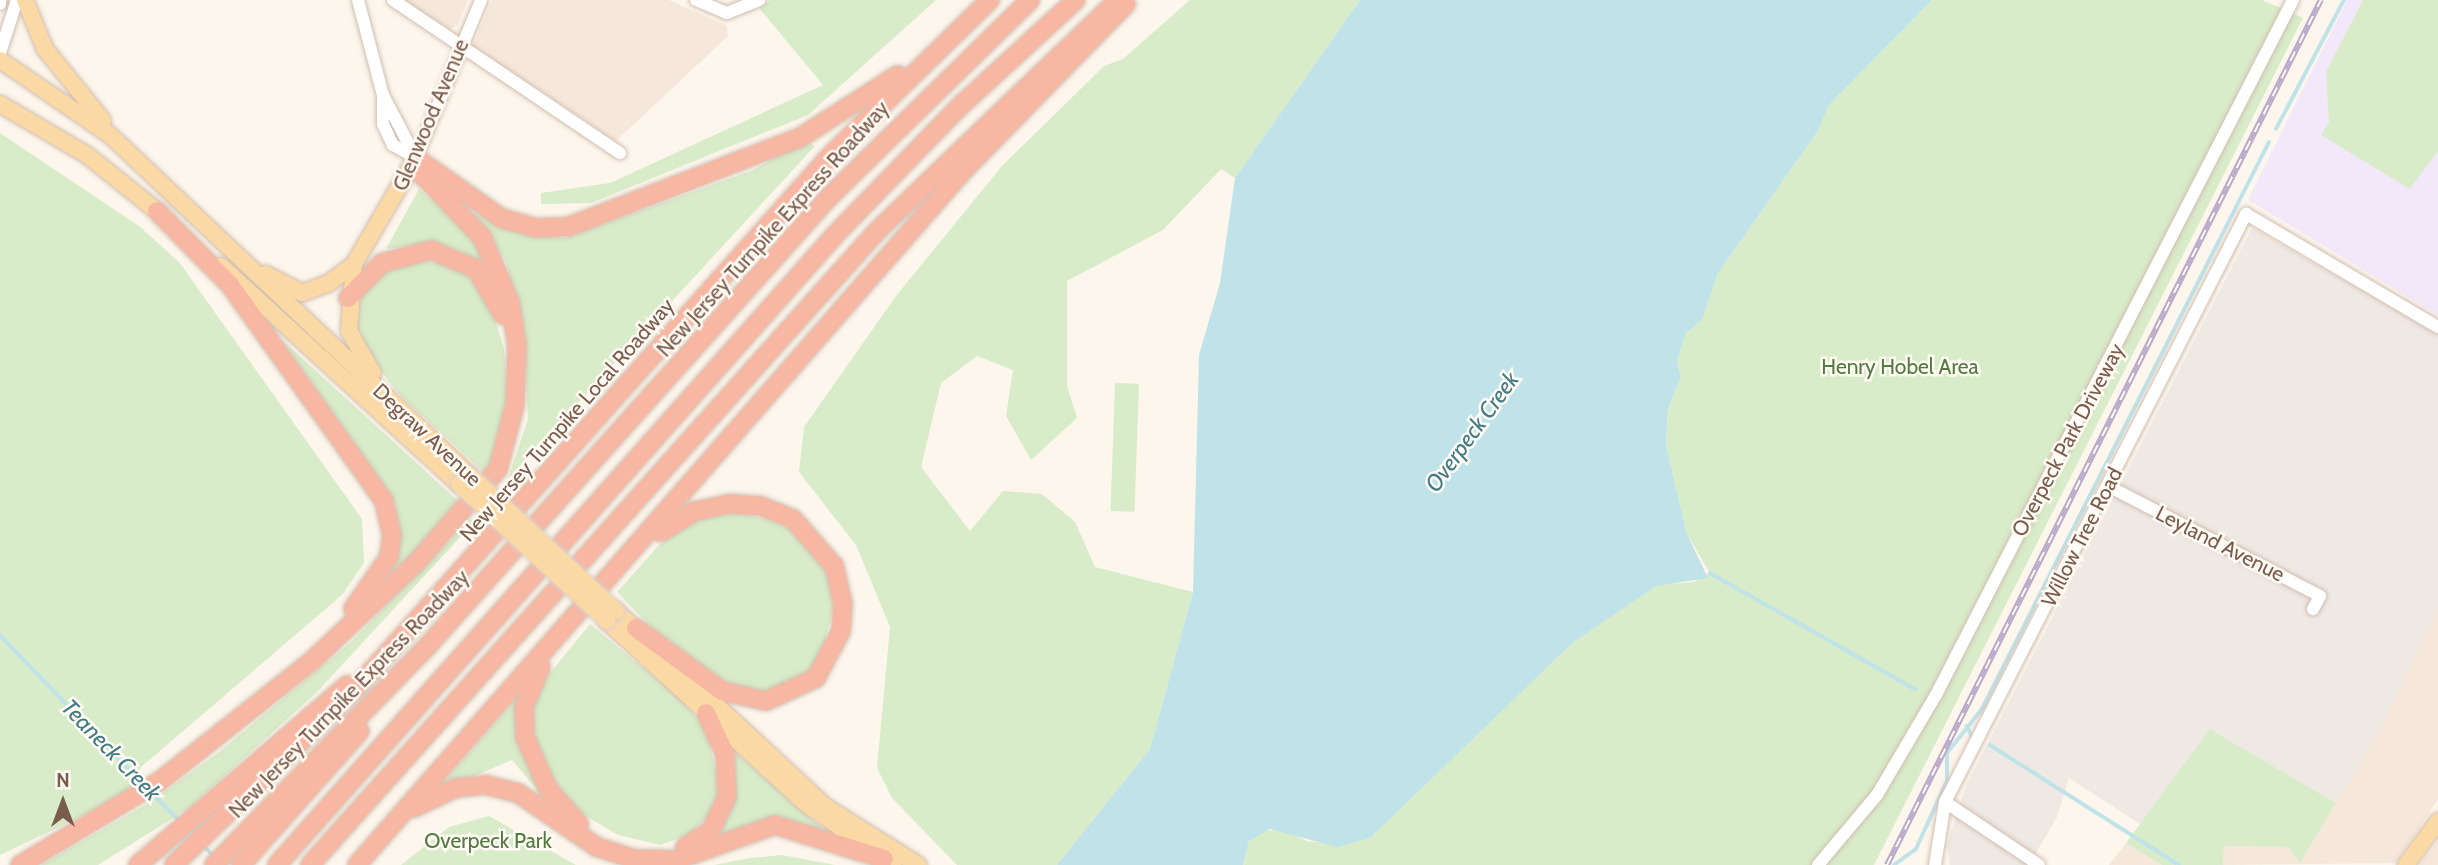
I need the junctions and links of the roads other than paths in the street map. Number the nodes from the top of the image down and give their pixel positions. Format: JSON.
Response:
{"nodes":[{"id":1,"x":18,"y":0,"type":"edge"},
{"id":2,"x":25,"y":0,"type":"edge"},
{"id":3,"x":358,"y":0,"type":"edge"},
{"id":4,"x":393,"y":0,"type":"edge"},
{"id":5,"x":481,"y":0,"type":"edge"},
{"id":6,"x":696,"y":0,"type":"edge"},
{"id":7,"x":760,"y":0,"type":"edge"},
{"id":8,"x":990,"y":0,"type":"edge"},
{"id":9,"x":1030,"y":0,"type":"edge"},
{"id":10,"x":1076,"y":0,"type":"edge"},
{"id":11,"x":1118,"y":0,"type":"edge"},
{"id":12,"x":1129,"y":0,"type":"edge"},
{"id":13,"x":2293,"y":0,"type":"edge"},
{"id":14,"x":460,"y":46,"type":"junction"},
{"id":15,"x":936,"y":50,"type":"junction"},
{"id":16,"x":0,"y":53,"type":"edge"},
{"id":17,"x":0,"y":60,"type":"edge"},
{"id":18,"x":0,"y":104,"type":"edge"},
{"id":19,"x":124,"y":148,"type":"junction"},
{"id":20,"x":620,"y":153,"type":"dead end"},
{"id":21,"x":416,"y":158,"type":"junction"},
{"id":22,"x":158,"y":211,"type":"junction"},
{"id":23,"x":241,"y":257,"type":"junction"},
{"id":24,"x":354,"y":264,"type":"junction"},
{"id":25,"x":348,"y":298,"type":"junction"},
{"id":26,"x":2438,"y":327,"type":"edge"},
{"id":27,"x":515,"y":373,"type":"junction"},
{"id":28,"x":418,"y":426,"type":"junction"},
{"id":29,"x":464,"y":479,"type":"junction"},
{"id":30,"x":2108,"y":486,"type":"junction"},
{"id":31,"x":628,"y":558,"type":"junction"},
{"id":32,"x":2313,"y":609,"type":"dead end"},
{"id":33,"x":611,"y":616,"type":"junction"},
{"id":34,"x":636,"y":628,"type":"junction"},
{"id":35,"x":552,"y":645,"type":"junction"},
{"id":36,"x":386,"y":656,"type":"junction"},
{"id":37,"x":289,"y":678,"type":"junction"},
{"id":38,"x":385,"y":693,"type":"junction"},
{"id":39,"x":706,"y":713,"type":"junction"},
{"id":40,"x":1945,"y":802,"type":"junction"},
{"id":41,"x":403,"y":813,"type":"junction"},
{"id":42,"x":2438,"y":821,"type":"edge"},
{"id":43,"x":889,"y":862,"type":"edge"},
{"id":44,"x":19,"y":865,"type":"edge"},
{"id":45,"x":138,"y":865,"type":"edge"},
{"id":46,"x":174,"y":865,"type":"edge"},
{"id":47,"x":214,"y":865,"type":"edge"},
{"id":48,"x":241,"y":865,"type":"edge"},
{"id":49,"x":277,"y":865,"type":"edge"},
{"id":50,"x":310,"y":865,"type":"edge"},
{"id":51,"x":357,"y":865,"type":"edge"},
{"id":52,"x":918,"y":865,"type":"edge"},
{"id":53,"x":1818,"y":865,"type":"edge"},
{"id":54,"x":1935,"y":865,"type":"edge"},
{"id":55,"x":2039,"y":865,"type":"edge"},
{"id":56,"x":2406,"y":865,"type":"edge"}],
"edges":[{"from":1,"to":16,"type":"street"},
{"from":2,"to":19,"type":"main road"},
{"from":3,"to":21,"type":"street"},
{"from":4,"to":14,"type":"street"},
{"from":5,"to":14,"type":"street","name":"Glenwood Avenue"},
{"from":6,"to":7,"type":"street"},
{"from":8,"to":15,"type":"highway","name":"New Jersey Turnpike Local Roadway"},
{"from":9,"to":38,"type":"highway","name":"New Jersey Turnpike Express Roadway"},
{"from":10,"to":49,"type":"highway"},
{"from":11,"to":50,"type":"highway"},
{"from":12,"to":31,"type":"highway"},
{"from":13,"to":53,"type":"street","name":"Overpeck Park Driveway"},
{"from":14,"to":20,"type":"street"},
{"from":14,"to":21,"type":"street","name":"Glenwood Avenue"},
{"from":15,"to":21,"type":"highway"},
{"from":15,"to":36,"type":"highway","name":"New Jersey Turnpike Local Roadway"},
{"from":17,"to":19,"type":"main road","name":"Degraw Avenue"},
{"from":18,"to":22,"type":"main road","name":"Degraw Avenue"},
{"from":19,"to":23,"type":"main road","name":"Degraw Avenue"},
{"from":21,"to":24,"type":"main road","name":"Glenwood Avenue"},
{"from":21,"to":27,"type":"highway"},
{"from":22,"to":29,"type":"main road","name":"Degraw Avenue"},
{"from":22,"to":37,"type":"highway"},
{"from":23,"to":24,"type":"main road","name":"Glenwood Avenue"},
{"from":23,"to":28,"type":"main road","name":"Degraw Avenue"},
{"from":24,"to":25,"type":"main road","name":"Glenwood Avenue"},
{"from":25,"to":27,"type":"highway"},
{"from":25,"to":28,"type":"main road","name":"Glenwood Avenue"},
{"from":26,"to":30,"type":"street","name":"Willow Tree Road"},
{"from":27,"to":37,"type":"highway"},
{"from":28,"to":29,"type":"main road","name":"Degraw Avenue"},
{"from":29,"to":33,"type":"main road","name":"Degraw Avenue","bridge":true},
{"from":30,"to":32,"type":"street","name":"Leyland Avenue"},
{"from":30,"to":40,"type":"street","name":"Willow Tree Road"},
{"from":31,"to":34,"type":"highway"},
{"from":31,"to":35,"type":"highway"},
{"from":33,"to":34,"type":"main road","name":"Degraw Avenue"},
{"from":33,"to":39,"type":"main road","name":"Degraw Avenue"},
{"from":34,"to":52,"type":"main road","name":"Degraw Avenue"},
{"from":35,"to":39,"type":"highway"},
{"from":35,"to":41,"type":"highway"},
{"from":36,"to":45,"type":"highway"},
{"from":36,"to":46,"type":"highway","name":"New Jersey Turnpike Local Roadway"},
{"from":37,"to":44,"type":"highway"},
{"from":38,"to":47,"type":"highway","name":"New Jersey Turnpike Express Roadway"},
{"from":38,"to":48,"type":"highway"},
{"from":39,"to":43,"type":"main road","name":"Degraw Avenue"},
{"from":40,"to":54,"type":"street","name":"Willow Tree Road"},
{"from":40,"to":55,"type":"street"},
{"from":41,"to":43,"type":"highway"},
{"from":41,"to":51,"type":"highway"},
{"from":42,"to":56,"type":"main road"}]}
